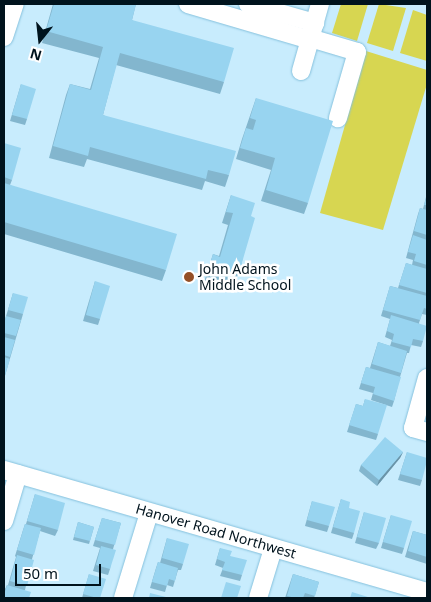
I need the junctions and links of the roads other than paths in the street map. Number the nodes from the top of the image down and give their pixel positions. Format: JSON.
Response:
{"nodes":[{"id":1,"x":14,"y":4,"type":"edge"},
{"id":2,"x":188,"y":4,"type":"edge"},
{"id":3,"x":248,"y":4,"type":"edge"},
{"id":4,"x":320,"y":4,"type":"edge"},
{"id":5,"x":311,"y":34,"type":"junction"},
{"id":6,"x":4,"y":38,"type":"edge"},
{"id":7,"x":301,"y":71,"type":"dead end"},
{"id":8,"x":338,"y":118,"type":"dead end"},
{"id":9,"x":427,"y":378,"type":"edge"},
{"id":10,"x":420,"y":430,"type":"edge"},
{"id":11,"x":11,"y":472,"type":"edge"},
{"id":12,"x":149,"y":513,"type":"junction"},
{"id":13,"x":4,"y":521,"type":"edge"},
{"id":14,"x":273,"y":549,"type":"junction"},
{"id":15,"x":399,"y":591,"type":"edge"},
{"id":16,"x":427,"y":592,"type":"edge"},
{"id":17,"x":123,"y":598,"type":"edge"},
{"id":18,"x":258,"y":598,"type":"edge"}],
"edges":[{"from":1,"to":6,"type":"street"},
{"from":2,"to":5,"type":"street"},
{"from":3,"to":5,"type":"street"},
{"from":4,"to":5,"type":"street"},
{"from":5,"to":7,"type":"street"},
{"from":5,"to":8,"type":"street"},
{"from":9,"to":10,"type":"street"},
{"from":11,"to":12,"type":"street","name":"Hanover Road Northwest"},
{"from":11,"to":13,"type":"street"},
{"from":12,"to":14,"type":"street","name":"Hanover Road Northwest"},
{"from":12,"to":17,"type":"street"},
{"from":14,"to":15,"type":"street","name":"Hanover Road Northwest"},
{"from":14,"to":18,"type":"street"},
{"from":15,"to":16,"type":"street","name":"Hanover Road Northwest"}]}
